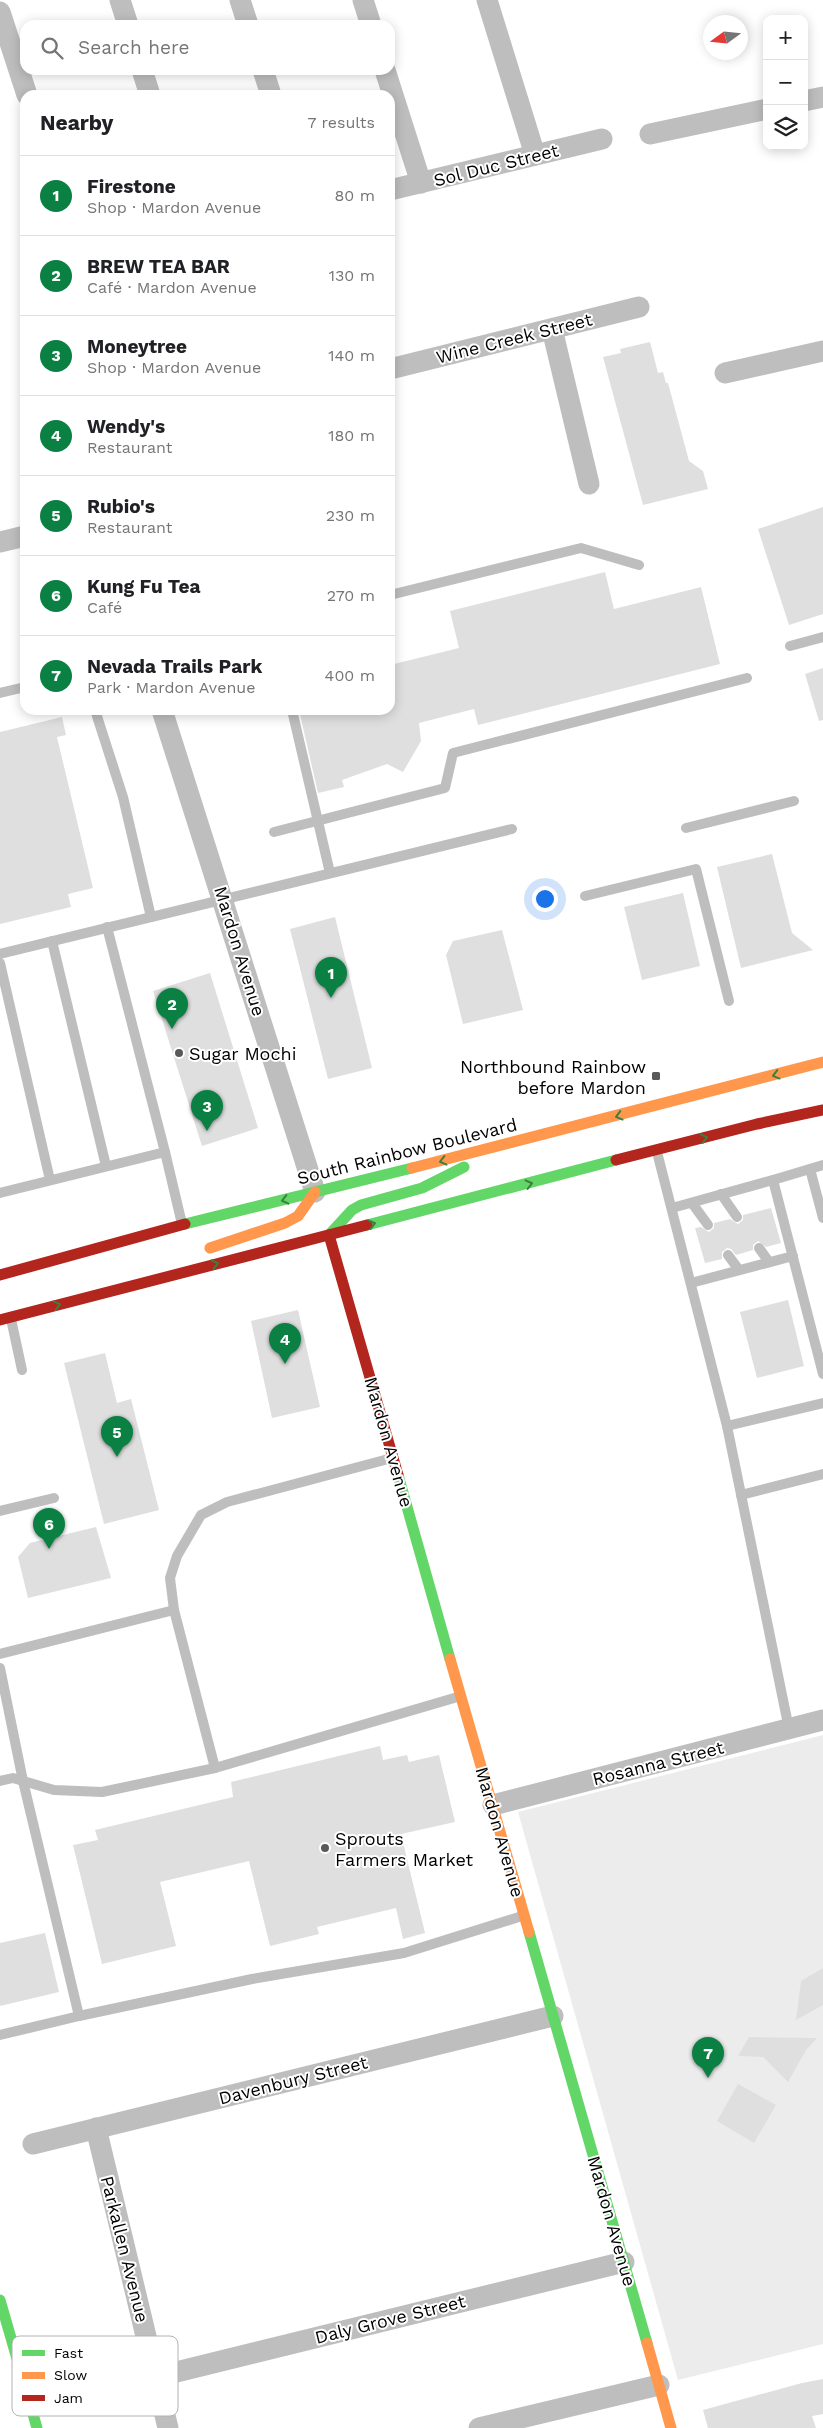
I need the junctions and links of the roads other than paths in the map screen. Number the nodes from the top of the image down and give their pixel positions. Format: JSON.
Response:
{"nodes":[{"id":1,"x":120,"y":0,"type":"edge"},
{"id":2,"x":240,"y":0,"type":"edge"},
{"id":3,"x":363,"y":0,"type":"edge"},
{"id":4,"x":487,"y":0,"type":"edge"},
{"id":5,"x":0,"y":12,"type":"edge"},
{"id":6,"x":126,"y":20,"type":"edge"},
{"id":7,"x":246,"y":20,"type":"edge"},
{"id":8,"x":369,"y":20,"type":"edge"},
{"id":9,"x":20,"y":71,"type":"edge"},
{"id":10,"x":21,"y":75,"type":"edge"},
{"id":11,"x":144,"y":75,"type":"edge"},
{"id":12,"x":264,"y":75,"type":"edge"},
{"id":13,"x":387,"y":75,"type":"edge"},
{"id":14,"x":26,"y":90,"type":"edge"},
{"id":15,"x":148,"y":90,"type":"edge"},
{"id":16,"x":269,"y":90,"type":"edge"},
{"id":17,"x":391,"y":90,"type":"edge"},
{"id":18,"x":823,"y":97,"type":"edge"},
{"id":19,"x":808,"y":100,"type":"edge"},
{"id":20,"x":395,"y":101,"type":"edge"},
{"id":21,"x":763,"y":110,"type":"edge"},
{"id":22,"x":650,"y":134,"type":"dead end"},
{"id":23,"x":602,"y":139,"type":"dead end"},
{"id":24,"x":536,"y":155,"type":"junction"},
{"id":25,"x":421,"y":182,"type":"junction"},
{"id":26,"x":395,"y":189,"type":"edge"},
{"id":27,"x":639,"y":307,"type":"dead end"},
{"id":28,"x":552,"y":329,"type":"junction"},
{"id":29,"x":823,"y":351,"type":"edge"},
{"id":30,"x":395,"y":367,"type":"edge"},
{"id":31,"x":725,"y":373,"type":"dead end"},
{"id":32,"x":589,"y":484,"type":"dead end"},
{"id":33,"x":20,"y":537,"type":"edge"},
{"id":34,"x":0,"y":542,"type":"edge"},
{"id":35,"x":639,"y":566,"type":"dead end"},
{"id":36,"x":395,"y":594,"type":"edge"},
{"id":37,"x":823,"y":637,"type":"edge"},
{"id":38,"x":790,"y":646,"type":"dead end"},
{"id":39,"x":747,"y":678,"type":"dead end"},
{"id":40,"x":20,"y":688,"type":"edge"},
{"id":41,"x":0,"y":693,"type":"edge"},
{"id":42,"x":97,"y":715,"type":"edge"},
{"id":43,"x":164,"y":715,"type":"edge"},
{"id":44,"x":293,"y":715,"type":"edge"},
{"id":45,"x":794,"y":801,"type":"dead end"},
{"id":46,"x":318,"y":820,"type":"junction"},
{"id":47,"x":686,"y":828,"type":"dead end"},
{"id":48,"x":512,"y":829,"type":"dead end"},
{"id":49,"x":274,"y":832,"type":"dead end"},
{"id":50,"x":330,"y":873,"type":"junction"},
{"id":51,"x":585,"y":896,"type":"dead end"},
{"id":52,"x":224,"y":900,"type":"junction"},
{"id":53,"x":151,"y":917,"type":"junction"},
{"id":54,"x":107,"y":928,"type":"junction"},
{"id":55,"x":52,"y":941,"type":"junction"},
{"id":56,"x":0,"y":954,"type":"edge"},
{"id":57,"x":0,"y":963,"type":"edge"},
{"id":58,"x":729,"y":1000,"type":"dead end"},
{"id":59,"x":823,"y":1062,"type":"edge"},
{"id":60,"x":788,"y":1106,"type":"dead end"},
{"id":61,"x":823,"y":1110,"type":"edge"},
{"id":62,"x":757,"y":1124,"type":"junction"},
{"id":63,"x":507,"y":1145,"type":"junction"},
{"id":64,"x":657,"y":1151,"type":"junction"},
{"id":65,"x":166,"y":1152,"type":"junction"},
{"id":66,"x":823,"y":1165,"type":"edge"},
{"id":67,"x":106,"y":1166,"type":"junction"},
{"id":68,"x":810,"y":1169,"type":"junction"},
{"id":69,"x":50,"y":1180,"type":"junction"},
{"id":70,"x":773,"y":1180,"type":"junction"},
{"id":71,"x":0,"y":1191,"type":"edge"},
{"id":72,"x":316,"y":1192,"type":"junction"},
{"id":73,"x":721,"y":1194,"type":"junction"},
{"id":74,"x":692,"y":1202,"type":"junction"},
{"id":75,"x":672,"y":1208,"type":"junction"},
{"id":76,"x":737,"y":1217,"type":"dead end"},
{"id":77,"x":823,"y":1218,"type":"edge"},
{"id":78,"x":182,"y":1225,"type":"junction"},
{"id":79,"x":708,"y":1225,"type":"dead end"},
{"id":80,"x":329,"y":1235,"type":"junction"},
{"id":81,"x":759,"y":1248,"type":"dead end"},
{"id":82,"x":728,"y":1255,"type":"dead end"},
{"id":83,"x":793,"y":1256,"type":"junction"},
{"id":84,"x":769,"y":1262,"type":"junction"},
{"id":85,"x":739,"y":1270,"type":"junction"},
{"id":86,"x":0,"y":1275,"type":"edge"},
{"id":87,"x":146,"y":1281,"type":"junction"},
{"id":88,"x":691,"y":1283,"type":"junction"},
{"id":89,"x":5,"y":1319,"type":"edge"},
{"id":90,"x":22,"y":1370,"type":"dead end"},
{"id":91,"x":823,"y":1374,"type":"edge"},
{"id":92,"x":823,"y":1403,"type":"edge"},
{"id":93,"x":727,"y":1426,"type":"junction"},
{"id":94,"x":393,"y":1458,"type":"junction"},
{"id":95,"x":823,"y":1474,"type":"edge"},
{"id":96,"x":741,"y":1495,"type":"junction"},
{"id":97,"x":54,"y":1498,"type":"dead end"},
{"id":98,"x":0,"y":1512,"type":"edge"},
{"id":99,"x":174,"y":1610,"type":"junction"},
{"id":100,"x":0,"y":1654,"type":"edge"},
{"id":101,"x":0,"y":1668,"type":"edge"},
{"id":102,"x":462,"y":1696,"type":"junction"},
{"id":103,"x":823,"y":1720,"type":"edge"},
{"id":104,"x":789,"y":1729,"type":"junction"},
{"id":105,"x":215,"y":1768,"type":"junction"},
{"id":106,"x":0,"y":1781,"type":"edge"},
{"id":107,"x":23,"y":1781,"type":"junction"},
{"id":108,"x":493,"y":1805,"type":"junction"},
{"id":109,"x":524,"y":1915,"type":"junction"},
{"id":110,"x":79,"y":2016,"type":"junction"},
{"id":111,"x":553,"y":2016,"type":"junction"},
{"id":112,"x":0,"y":2036,"type":"edge"},
{"id":113,"x":96,"y":2128,"type":"junction"},
{"id":114,"x":33,"y":2144,"type":"dead end"},
{"id":115,"x":624,"y":2262,"type":"junction"},
{"id":116,"x":0,"y":2300,"type":"edge"},
{"id":117,"x":146,"y":2336,"type":"edge"},
{"id":118,"x":12,"y":2342,"type":"edge"},
{"id":119,"x":178,"y":2371,"type":"edge"},
{"id":120,"x":659,"y":2385,"type":"junction"},
{"id":121,"x":479,"y":2428,"type":"edge"},
{"id":122,"x":671,"y":2428,"type":"edge"}],
"edges":[{"from":1,"to":6,"type":"street"},
{"from":2,"to":7,"type":"street"},
{"from":3,"to":8,"type":"street"},
{"from":4,"to":24,"type":"street"},
{"from":5,"to":9,"type":"street"},
{"from":10,"to":14,"type":"street"},
{"from":11,"to":15,"type":"street"},
{"from":12,"to":16,"type":"street"},
{"from":13,"to":17,"type":"street"},
{"from":18,"to":19,"type":"street"},
{"from":20,"to":25,"type":"street"},
{"from":21,"to":22,"type":"street"},
{"from":23,"to":24,"type":"street","name":"Sol Duc Street"},
{"from":24,"to":25,"type":"street","name":"Sol Duc Street"},
{"from":25,"to":26,"type":"street","name":"Sol Duc Street"},
{"from":27,"to":28,"type":"street","name":"Wine Creek Street"},
{"from":28,"to":30,"type":"street","name":"Wine Creek Street"},
{"from":28,"to":32,"type":"street"},
{"from":29,"to":31,"type":"street"},
{"from":33,"to":34,"type":"street"},
{"from":35,"to":36,"type":"lane"},
{"from":37,"to":38,"type":"lane"},
{"from":39,"to":46,"type":"lane"},
{"from":40,"to":41,"type":"lane"},
{"from":42,"to":53,"type":"lane"},
{"from":43,"to":52,"type":"street","name":"Mardon Avenue"},
{"from":44,"to":46,"type":"lane"},
{"from":45,"to":47,"type":"lane"},
{"from":46,"to":49,"type":"lane"},
{"from":46,"to":50,"type":"lane"},
{"from":48,"to":50,"type":"lane"},
{"from":50,"to":52,"type":"lane"},
{"from":51,"to":58,"type":"lane"},
{"from":52,"to":53,"type":"lane"},
{"from":52,"to":72,"type":"street","name":"Mardon Avenue"},
{"from":53,"to":54,"type":"lane"},
{"from":54,"to":55,"type":"lane"},
{"from":54,"to":65,"type":"lane"},
{"from":55,"to":56,"type":"lane"},
{"from":55,"to":67,"type":"lane"},
{"from":57,"to":69,"type":"lane"},
{"from":59,"to":63,"type":"main road","name":"South Rainbow Boulevard","one_way":true},
{"from":60,"to":62,"type":"main road"},
{"from":61,"to":62,"type":"main road"},
{"from":64,"to":62,"type":"main road","one_way":true},
{"from":63,"to":72,"type":"main road","name":"South Rainbow Boulevard","one_way":true},
{"from":63,"to":80,"type":"main road"},
{"from":64,"to":75,"type":"lane"},
{"from":80,"to":64,"type":"main road","one_way":true},
{"from":65,"to":67,"type":"lane"},
{"from":65,"to":78,"type":"lane"},
{"from":66,"to":68,"type":"lane"},
{"from":67,"to":69,"type":"lane"},
{"from":68,"to":70,"type":"lane"},
{"from":68,"to":77,"type":"lane"},
{"from":69,"to":71,"type":"lane"},
{"from":70,"to":73,"type":"lane"},
{"from":70,"to":83,"type":"lane"},
{"from":72,"to":78,"type":"main road","name":"South Rainbow Boulevard","one_way":true},
{"from":72,"to":87,"type":"main road"},
{"from":73,"to":74,"type":"lane"},
{"from":73,"to":76,"type":"lane"},
{"from":74,"to":75,"type":"lane"},
{"from":74,"to":79,"type":"lane"},
{"from":75,"to":88,"type":"lane"},
{"from":78,"to":86,"type":"main road","name":"South Rainbow Boulevard"},
{"from":87,"to":80,"type":"main road","one_way":true},
{"from":80,"to":94,"type":"main road","name":"Mardon Avenue"},
{"from":81,"to":84,"type":"lane"},
{"from":82,"to":85,"type":"lane"},
{"from":83,"to":84,"type":"lane"},
{"from":83,"to":91,"type":"lane"},
{"from":84,"to":85,"type":"lane"},
{"from":85,"to":88,"type":"lane"},
{"from":89,"to":87,"type":"main road","one_way":true},
{"from":88,"to":93,"type":"lane"},
{"from":89,"to":90,"type":"lane"},
{"from":92,"to":93,"type":"lane"},
{"from":93,"to":96,"type":"lane"},
{"from":94,"to":99,"type":"lane"},
{"from":94,"to":102,"type":"main road","name":"Mardon Avenue"},
{"from":95,"to":96,"type":"lane"},
{"from":96,"to":104,"type":"lane"},
{"from":97,"to":98,"type":"lane"},
{"from":99,"to":100,"type":"lane"},
{"from":99,"to":105,"type":"lane"},
{"from":101,"to":107,"type":"lane"},
{"from":102,"to":105,"type":"lane"},
{"from":102,"to":108,"type":"main road","name":"Mardon Avenue"},
{"from":103,"to":104,"type":"street","name":"Rosanna Street"},
{"from":104,"to":108,"type":"street","name":"Rosanna Street"},
{"from":105,"to":107,"type":"lane"},
{"from":106,"to":107,"type":"lane"},
{"from":107,"to":110,"type":"lane"},
{"from":108,"to":109,"type":"main road","name":"Mardon Avenue"},
{"from":109,"to":110,"type":"lane"},
{"from":109,"to":111,"type":"main road","name":"Mardon Avenue"},
{"from":110,"to":112,"type":"lane"},
{"from":111,"to":113,"type":"street","name":"Davenbury Street"},
{"from":111,"to":115,"type":"main road","name":"Mardon Avenue"},
{"from":113,"to":114,"type":"street","name":"Davenbury Street"},
{"from":113,"to":117,"type":"street","name":"Parkallen Avenue"},
{"from":115,"to":119,"type":"street","name":"Daly Grove Street"},
{"from":115,"to":120,"type":"main road","name":"Mardon Avenue"},
{"from":116,"to":118,"type":"main road"},
{"from":120,"to":121,"type":"street"},
{"from":120,"to":122,"type":"main road","name":"Mardon Avenue"}]}
